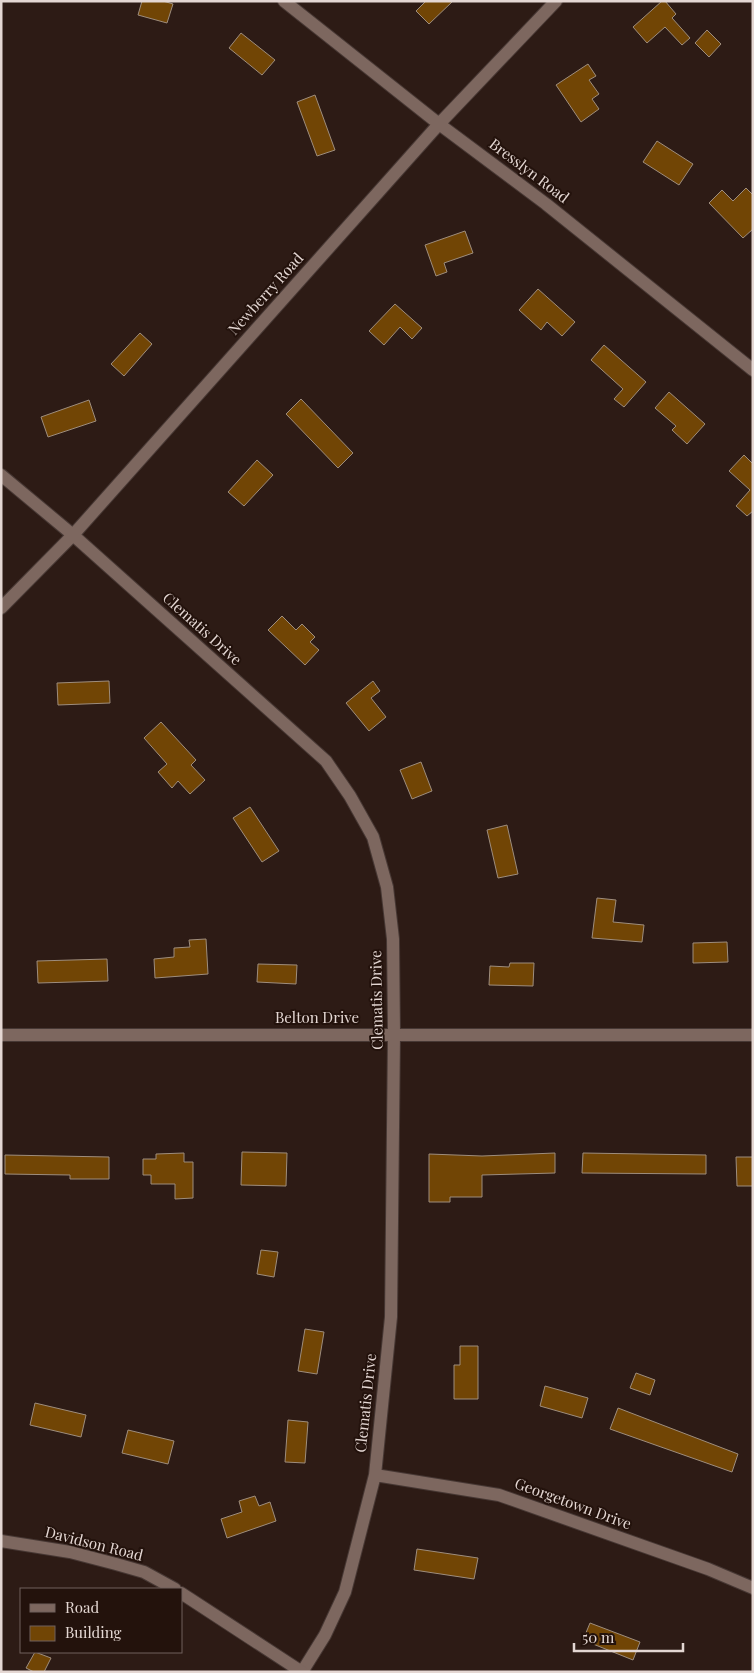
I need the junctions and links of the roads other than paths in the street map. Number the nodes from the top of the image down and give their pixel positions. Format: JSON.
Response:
{"nodes":[{"id":1,"x":284,"y":1,"type":"edge"},
{"id":2,"x":556,"y":1,"type":"edge"},
{"id":3,"x":439,"y":124,"type":"junction"},
{"id":4,"x":753,"y":370,"type":"edge"},
{"id":5,"x":1,"y":475,"type":"edge"},
{"id":6,"x":74,"y":535,"type":"junction"},
{"id":7,"x":1,"y":608,"type":"edge"},
{"id":8,"x":394,"y":1034,"type":"junction"},
{"id":9,"x":1,"y":1035,"type":"edge"},
{"id":10,"x":753,"y":1035,"type":"edge"},
{"id":11,"x":375,"y":1475,"type":"junction"},
{"id":12,"x":1,"y":1541,"type":"edge"},
{"id":13,"x":173,"y":1588,"type":"edge"},
{"id":14,"x":753,"y":1588,"type":"edge"},
{"id":15,"x":182,"y":1594,"type":"edge"},
{"id":16,"x":302,"y":1672,"type":"edge"}],
"edges":[{"from":1,"to":3,"type":"street","name":"Bresslyn Road"},
{"from":2,"to":3,"type":"street","name":"Newberry Road"},
{"from":3,"to":4,"type":"street","name":"Bresslyn Road"},
{"from":3,"to":6,"type":"street","name":"Newberry Road"},
{"from":5,"to":6,"type":"street","name":"Clematis Drive"},
{"from":6,"to":7,"type":"street","name":"Newberry Road"},
{"from":6,"to":8,"type":"street","name":"Clematis Drive"},
{"from":8,"to":9,"type":"street","name":"Belton Drive"},
{"from":8,"to":10,"type":"street","name":"Belton Drive"},
{"from":8,"to":11,"type":"street","name":"Clematis Drive"},
{"from":11,"to":14,"type":"street","name":"Georgetown Drive"},
{"from":11,"to":16,"type":"street","name":"Clematis Drive"},
{"from":12,"to":13,"type":"street","name":"Davidson Road"},
{"from":15,"to":16,"type":"street"}]}
